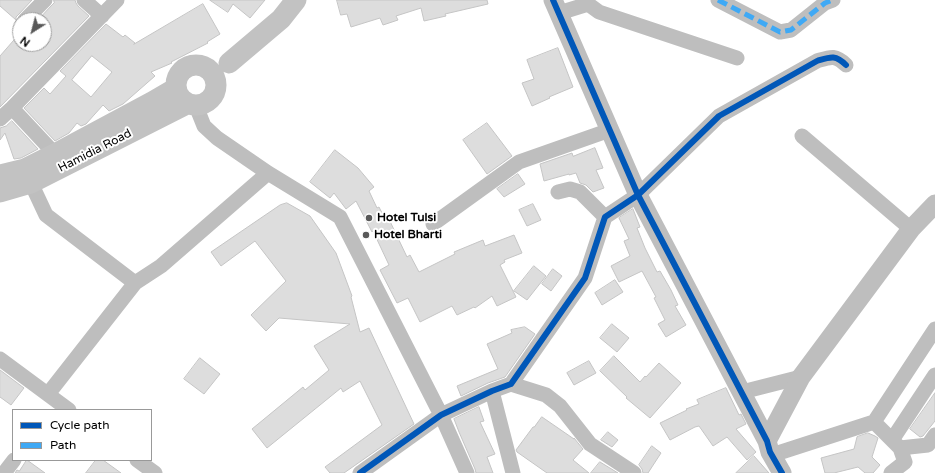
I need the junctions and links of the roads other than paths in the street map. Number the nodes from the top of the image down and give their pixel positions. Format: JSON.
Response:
{"nodes":[{"id":1,"x":45,"y":0,"type":"edge"},
{"id":2,"x":84,"y":0,"type":"edge"},
{"id":3,"x":117,"y":0,"type":"edge"},
{"id":4,"x":296,"y":0,"type":"edge"},
{"id":5,"x":718,"y":0,"type":"edge"},
{"id":6,"x":833,"y":0,"type":"edge"},
{"id":7,"x":556,"y":7,"type":"edge"},
{"id":8,"x":33,"y":12,"type":"edge"},
{"id":9,"x":102,"y":16,"type":"junction"},
{"id":10,"x":736,"y":58,"type":"dead end"},
{"id":11,"x":229,"y":63,"type":"junction"},
{"id":12,"x":846,"y":65,"type":"dead end"},
{"id":13,"x":204,"y":66,"type":"junction"},
{"id":14,"x":217,"y":85,"type":"junction"},
{"id":15,"x":187,"y":99,"type":"junction"},
{"id":16,"x":12,"y":108,"type":"junction"},
{"id":17,"x":0,"y":119,"type":"edge"},
{"id":18,"x":610,"y":130,"type":"junction"},
{"id":19,"x":802,"y":136,"type":"dead end"},
{"id":20,"x":55,"y":154,"type":"junction"},
{"id":21,"x":268,"y":173,"type":"junction"},
{"id":22,"x":0,"y":175,"type":"edge"},
{"id":23,"x":31,"y":183,"type":"junction"},
{"id":24,"x":0,"y":192,"type":"edge"},
{"id":25,"x":558,"y":192,"type":"dead end"},
{"id":26,"x":638,"y":195,"type":"junction"},
{"id":27,"x":935,"y":204,"type":"edge"},
{"id":28,"x":606,"y":217,"type":"junction"},
{"id":29,"x":433,"y":224,"type":"dead end"},
{"id":30,"x":911,"y":229,"type":"junction"},
{"id":31,"x":134,"y":283,"type":"junction"},
{"id":32,"x":935,"y":329,"type":"edge"},
{"id":33,"x":0,"y":359,"type":"edge"},
{"id":34,"x":935,"y":375,"type":"edge"},
{"id":35,"x":802,"y":377,"type":"junction"},
{"id":36,"x":511,"y":384,"type":"junction"},
{"id":37,"x":492,"y":392,"type":"junction"},
{"id":38,"x":742,"y":392,"type":"junction"},
{"id":39,"x":51,"y":401,"type":"edge"},
{"id":40,"x":67,"y":409,"type":"edge"},
{"id":41,"x":441,"y":415,"type":"junction"},
{"id":42,"x":874,"y":422,"type":"junction"},
{"id":43,"x":935,"y":435,"type":"edge"},
{"id":44,"x":770,"y":448,"type":"junction"},
{"id":45,"x":902,"y":456,"type":"edge"},
{"id":46,"x":13,"y":461,"type":"edge"},
{"id":47,"x":139,"y":461,"type":"edge"},
{"id":48,"x":4,"y":473,"type":"edge"},
{"id":49,"x":155,"y":473,"type":"edge"},
{"id":50,"x":360,"y":473,"type":"edge"},
{"id":51,"x":467,"y":473,"type":"edge"},
{"id":52,"x":512,"y":473,"type":"edge"},
{"id":53,"x":634,"y":473,"type":"edge"},
{"id":54,"x":782,"y":473,"type":"edge"},
{"id":55,"x":891,"y":473,"type":"edge"}],
"edges":[{"from":1,"to":8,"type":"street"},
{"from":2,"to":9,"type":"street"},
{"from":3,"to":9,"type":"street"},
{"from":4,"to":11,"type":"main road"},
{"from":5,"to":6,"type":"street"},
{"from":7,"to":10,"type":"street"},
{"from":7,"to":18,"type":"street"},
{"from":9,"to":16,"type":"street"},
{"from":11,"to":13,"type":"main road"},
{"from":11,"to":14,"type":"main road"},
{"from":12,"to":26,"type":"street"},
{"from":13,"to":14,"type":"main road"},
{"from":13,"to":15,"type":"main road"},
{"from":14,"to":15,"type":"main road"},
{"from":15,"to":20,"type":"main road","name":"Hamidia Road"},
{"from":15,"to":21,"type":"street"},
{"from":15,"to":23,"type":"main road","name":"Hamidia Road"},
{"from":16,"to":17,"type":"street"},
{"from":16,"to":20,"type":"street"},
{"from":18,"to":26,"type":"street"},
{"from":18,"to":29,"type":"street"},
{"from":19,"to":30,"type":"street"},
{"from":20,"to":22,"type":"main road","name":"Hamidia Road"},
{"from":21,"to":31,"type":"street"},
{"from":21,"to":41,"type":"street"},
{"from":23,"to":24,"type":"main road","name":"Hamidia Road"},
{"from":23,"to":31,"type":"street"},
{"from":25,"to":28,"type":"street"},
{"from":26,"to":28,"type":"street"},
{"from":26,"to":38,"type":"street"},
{"from":27,"to":30,"type":"street"},
{"from":28,"to":36,"type":"street"},
{"from":30,"to":35,"type":"street"},
{"from":31,"to":39,"type":"street"},
{"from":32,"to":42,"type":"street"},
{"from":33,"to":39,"type":"street"},
{"from":34,"to":45,"type":"street"},
{"from":35,"to":38,"type":"street"},
{"from":35,"to":44,"type":"street"},
{"from":36,"to":37,"type":"street"},
{"from":36,"to":53,"type":"street"},
{"from":37,"to":41,"type":"street"},
{"from":37,"to":52,"type":"street"},
{"from":38,"to":44,"type":"street"},
{"from":39,"to":40,"type":"street"},
{"from":41,"to":50,"type":"street"},
{"from":41,"to":51,"type":"street"},
{"from":42,"to":44,"type":"street"},
{"from":42,"to":45,"type":"street"},
{"from":43,"to":45,"type":"street"},
{"from":44,"to":54,"type":"street"},
{"from":45,"to":55,"type":"street"},
{"from":46,"to":48,"type":"street"},
{"from":47,"to":49,"type":"street"}]}
